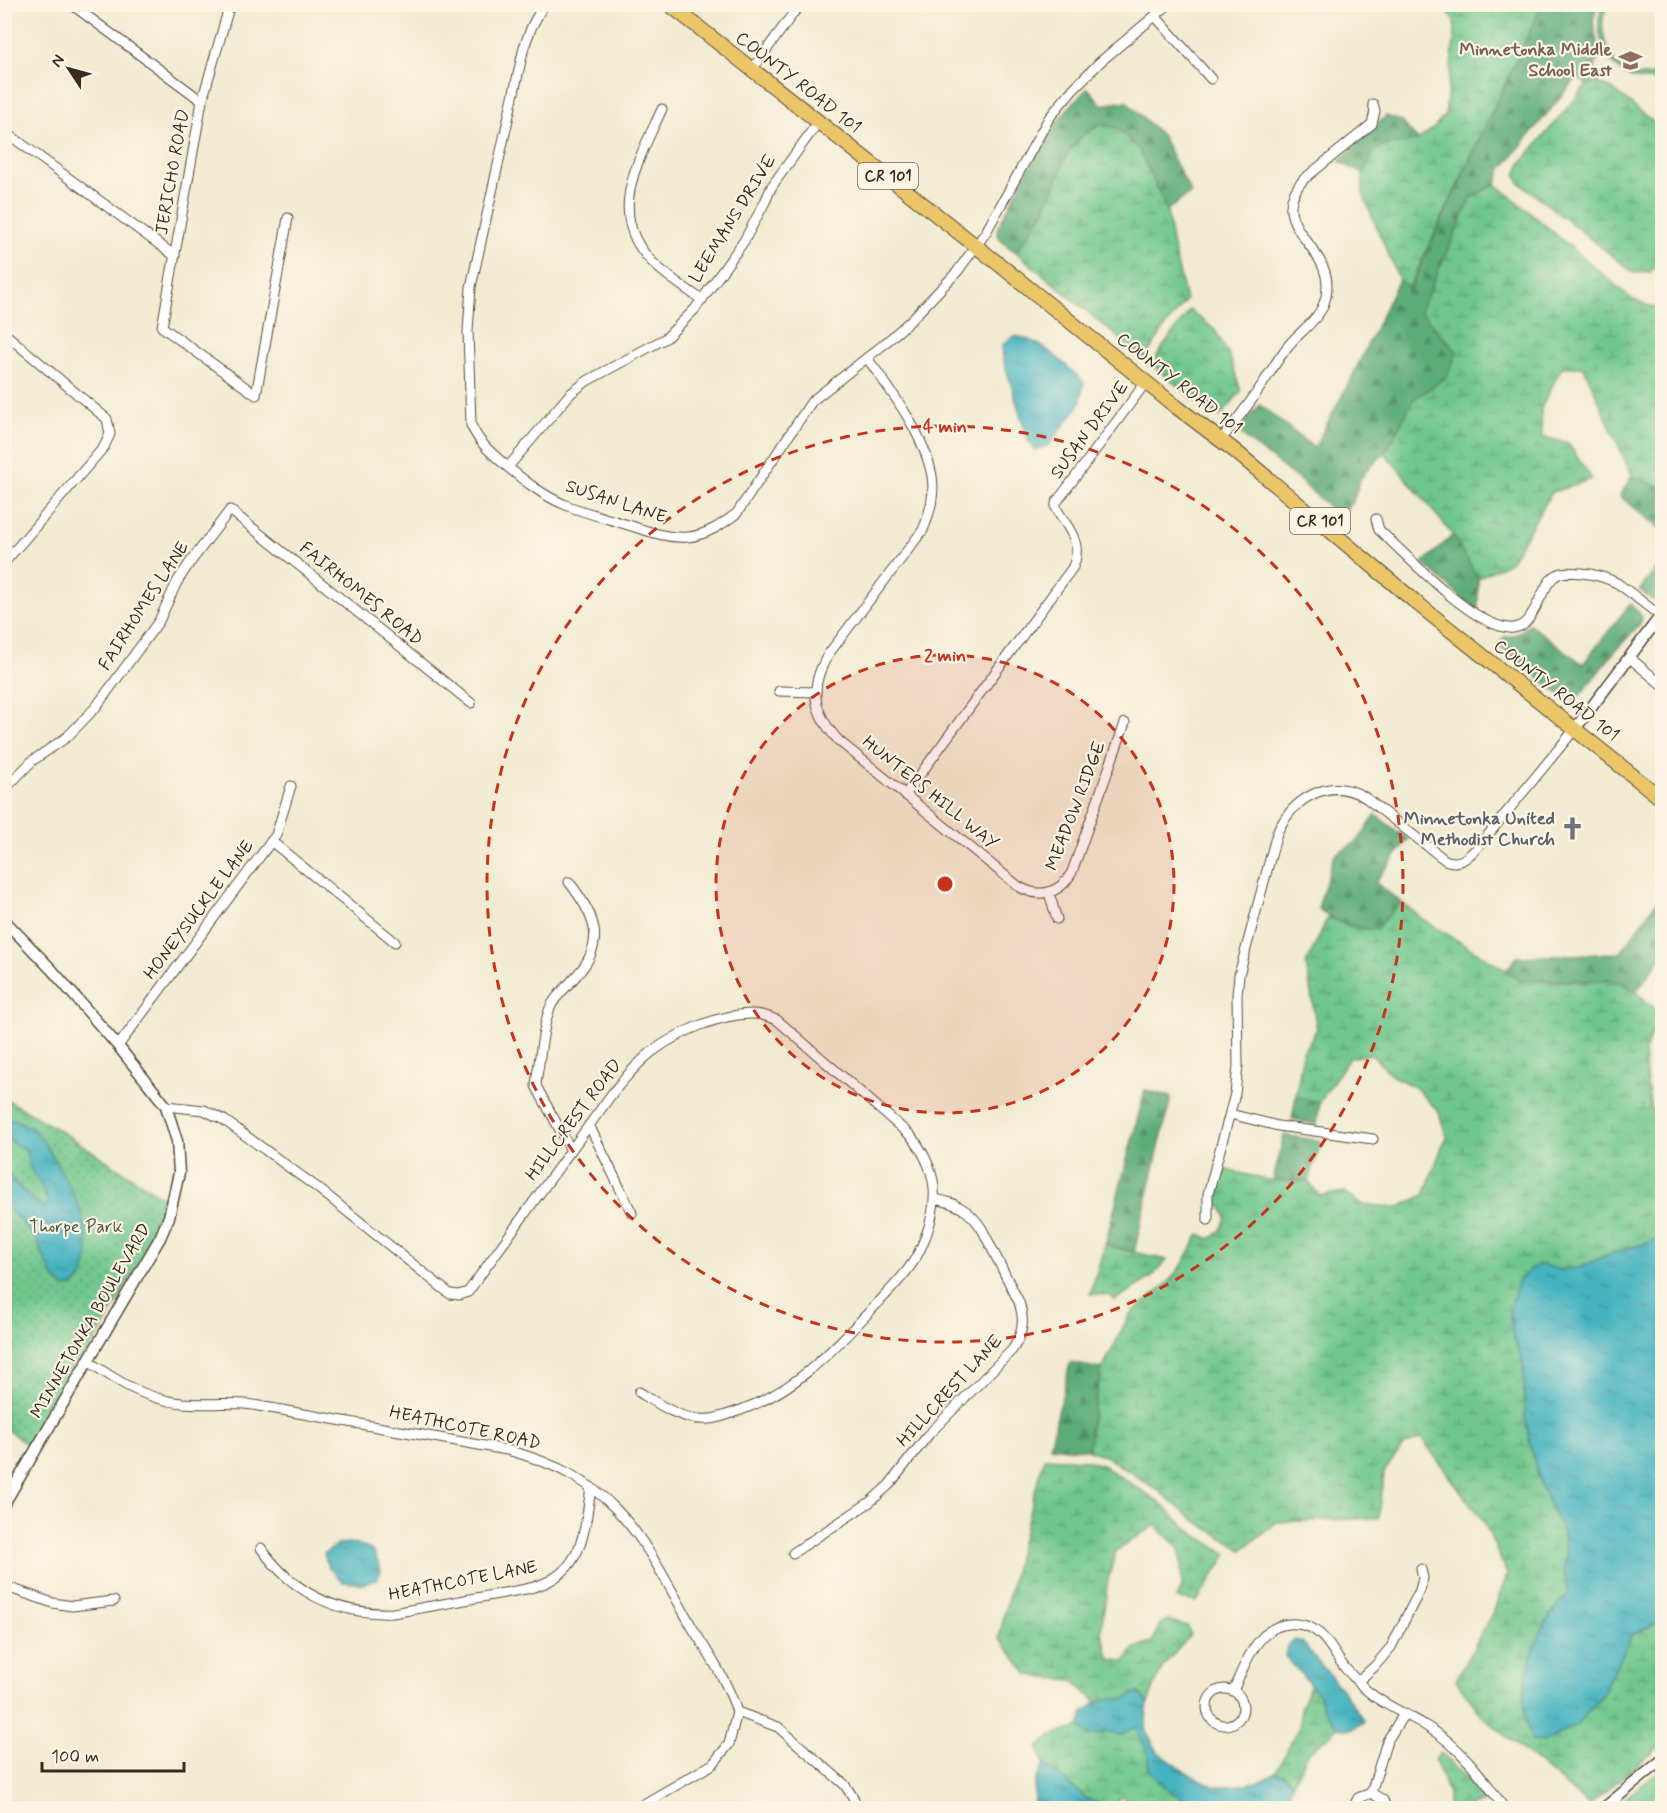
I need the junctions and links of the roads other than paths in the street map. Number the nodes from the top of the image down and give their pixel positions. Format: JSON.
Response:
{"nodes":[{"id":1,"x":71,"y":4,"type":"edge"},
{"id":2,"x":230,"y":4,"type":"edge"},
{"id":3,"x":544,"y":4,"type":"edge"},
{"id":4,"x":669,"y":4,"type":"edge"},
{"id":5,"x":800,"y":4,"type":"edge"},
{"id":6,"x":1169,"y":4,"type":"edge"},
{"id":7,"x":1156,"y":17,"type":"junction"},
{"id":8,"x":751,"y":71,"type":"junction"},
{"id":9,"x":1211,"y":79,"type":"dead end"},
{"id":10,"x":202,"y":101,"type":"junction"},
{"id":11,"x":1373,"y":104,"type":"dead end"},
{"id":12,"x":662,"y":109,"type":"dead end"},
{"id":13,"x":819,"y":121,"type":"junction"},
{"id":14,"x":4,"y":131,"type":"edge"},
{"id":15,"x":288,"y":218,"type":"dead end"},
{"id":16,"x":976,"y":246,"type":"junction"},
{"id":17,"x":175,"y":256,"type":"junction"},
{"id":18,"x":702,"y":300,"type":"junction"},
{"id":19,"x":5,"y":334,"type":"edge"},
{"id":20,"x":867,"y":358,"type":"junction"},
{"id":21,"x":1146,"y":382,"type":"junction"},
{"id":22,"x":1221,"y":440,"type":"junction"},
{"id":23,"x":508,"y":467,"type":"junction"},
{"id":24,"x":230,"y":510,"type":"joint"},
{"id":25,"x":1376,"y":519,"type":"dead end"},
{"id":26,"x":4,"y":563,"type":"edge"},
{"id":27,"x":1662,"y":615,"type":"edge"},
{"id":28,"x":1630,"y":658,"type":"junction"},
{"id":29,"x":1662,"y":685,"type":"edge"},
{"id":30,"x":779,"y":691,"type":"dead end"},
{"id":31,"x":816,"y":692,"type":"junction"},
{"id":32,"x":471,"y":703,"type":"dead end"},
{"id":33,"x":1125,"y":723,"type":"dead end"},
{"id":34,"x":1575,"y":729,"type":"junction"},
{"id":35,"x":291,"y":786,"type":"dead end"},
{"id":36,"x":4,"y":790,"type":"edge"},
{"id":37,"x":905,"y":795,"type":"junction"},
{"id":38,"x":1662,"y":799,"type":"edge"},
{"id":39,"x":271,"y":841,"type":"junction"},
{"id":40,"x":569,"y":882,"type":"dead end"},
{"id":41,"x":1049,"y":893,"type":"junction"},
{"id":42,"x":1057,"y":919,"type":"dead end"},
{"id":43,"x":4,"y":920,"type":"edge"},
{"id":44,"x":395,"y":942,"type":"dead end"},
{"id":45,"x":117,"y":1046,"type":"junction"},
{"id":46,"x":166,"y":1106,"type":"junction"},
{"id":47,"x":1230,"y":1114,"type":"junction"},
{"id":48,"x":590,"y":1125,"type":"junction"},
{"id":49,"x":1373,"y":1139,"type":"dead end"},
{"id":50,"x":571,"y":1150,"type":"junction"},
{"id":51,"x":934,"y":1199,"type":"junction"},
{"id":52,"x":632,"y":1213,"type":"dead end"},
{"id":53,"x":1208,"y":1220,"type":"dead end"},
{"id":54,"x":88,"y":1361,"type":"junction"},
{"id":55,"x":639,"y":1392,"type":"dead end"},
{"id":56,"x":591,"y":1487,"type":"junction"},
{"id":57,"x":4,"y":1504,"type":"edge"},
{"id":58,"x":261,"y":1548,"type":"dead end"},
{"id":59,"x":793,"y":1553,"type":"dead end"},
{"id":60,"x":1421,"y":1569,"type":"dead end"},
{"id":61,"x":4,"y":1586,"type":"edge"},
{"id":62,"x":114,"y":1601,"type":"dead end"},
{"id":63,"x":1358,"y":1681,"type":"junction"},
{"id":64,"x":1233,"y":1691,"type":"dead end"},
{"id":65,"x":737,"y":1712,"type":"junction"},
{"id":66,"x":1404,"y":1714,"type":"junction"},
{"id":67,"x":1662,"y":1760,"type":"edge"},
{"id":68,"x":1371,"y":1793,"type":"junction"},
{"id":69,"x":637,"y":1809,"type":"edge"},
{"id":70,"x":857,"y":1809,"type":"edge"},
{"id":71,"x":1353,"y":1809,"type":"edge"},
{"id":72,"x":1386,"y":1809,"type":"edge"},
{"id":73,"x":1504,"y":1809,"type":"edge"},
{"id":74,"x":1604,"y":1809,"type":"edge"}],
"edges":[{"from":1,"to":10,"type":"street"},
{"from":2,"to":10,"type":"street","name":"JERICHO ROAD"},
{"from":3,"to":23,"type":"street","name":"SUSAN LANE"},
{"from":4,"to":8,"type":"main road","name":"COUNTY ROAD 101","number":"CR 101"},
{"from":5,"to":8,"type":"street"},
{"from":6,"to":7,"type":"street","name":"SUSAN LANE"},
{"from":7,"to":9,"type":"street"},
{"from":7,"to":16,"type":"street","name":"SUSAN LANE"},
{"from":8,"to":13,"type":"main road","name":"COUNTY ROAD 101","number":"CR 101"},
{"from":10,"to":17,"type":"street","name":"JERICHO ROAD"},
{"from":11,"to":22,"type":"street"},
{"from":12,"to":18,"type":"street"},
{"from":13,"to":16,"type":"main road","name":"COUNTY ROAD 101","number":"CR 101"},
{"from":13,"to":18,"type":"street","name":"LEEMANS DRIVE"},
{"from":14,"to":17,"type":"street"},
{"from":15,"to":17,"type":"street","name":"JERICHO ROAD"},
{"from":16,"to":20,"type":"street","name":"SUSAN LANE"},
{"from":16,"to":21,"type":"main road","name":"COUNTY ROAD 101","number":"CR 101"},
{"from":18,"to":23,"type":"street","name":"LEEMANS DRIVE"},
{"from":19,"to":26,"type":"street"},
{"from":20,"to":23,"type":"street","name":"SUSAN LANE"},
{"from":20,"to":31,"type":"street","name":"HUNTERS HILL WAY"},
{"from":21,"to":22,"type":"main road","name":"COUNTY ROAD 101","number":"CR 101"},
{"from":21,"to":37,"type":"street","name":"SUSAN DRIVE"},
{"from":22,"to":34,"type":"main road","name":"COUNTY ROAD 101","number":"CR 101"},
{"from":24,"to":32,"type":"street","name":"FAIRHOMES ROAD"},
{"from":24,"to":36,"type":"street","name":"FAIRHOMES LANE"},
{"from":25,"to":27,"type":"street"},
{"from":27,"to":28,"type":"street"},
{"from":28,"to":29,"type":"street"},
{"from":28,"to":34,"type":"street"},
{"from":30,"to":31,"type":"street"},
{"from":31,"to":37,"type":"street","name":"HUNTERS HILL WAY"},
{"from":33,"to":41,"type":"street","name":"MEADOW RIDGE"},
{"from":34,"to":38,"type":"main road","name":"COUNTY ROAD 101","number":"CR 101"},
{"from":34,"to":47,"type":"street"},
{"from":35,"to":39,"type":"street","name":"HONEYSUCKLE LANE"},
{"from":37,"to":41,"type":"street","name":"HUNTERS HILL WAY"},
{"from":39,"to":44,"type":"street"},
{"from":39,"to":45,"type":"street","name":"HONEYSUCKLE LANE"},
{"from":40,"to":50,"type":"street"},
{"from":41,"to":42,"type":"street"},
{"from":43,"to":45,"type":"street","name":"MINNETONKA BOULEVARD"},
{"from":45,"to":46,"type":"street","name":"MINNETONKA BOULEVARD"},
{"from":46,"to":50,"type":"street","name":"HILLCREST ROAD"},
{"from":46,"to":54,"type":"street","name":"MINNETONKA BOULEVARD"},
{"from":47,"to":49,"type":"street"},
{"from":47,"to":53,"type":"street"},
{"from":48,"to":50,"type":"street","name":"HILLCREST ROAD"},
{"from":48,"to":51,"type":"street","name":"HILLCREST ROAD"},
{"from":48,"to":52,"type":"street"},
{"from":51,"to":55,"type":"street","name":"HILLCREST ROAD"},
{"from":51,"to":59,"type":"street","name":"HILLCREST LANE"},
{"from":54,"to":56,"type":"street","name":"HEATHCOTE ROAD"},
{"from":54,"to":57,"type":"street","name":"MINNETONKA BOULEVARD"},
{"from":56,"to":58,"type":"street","name":"HEATHCOTE LANE"},
{"from":56,"to":65,"type":"street","name":"HEATHCOTE ROAD"},
{"from":60,"to":63,"type":"street"},
{"from":61,"to":62,"type":"street"},
{"from":63,"to":64,"type":"street"},
{"from":63,"to":66,"type":"street"},
{"from":65,"to":69,"type":"street"},
{"from":65,"to":70,"type":"street"},
{"from":66,"to":68,"type":"street"},
{"from":66,"to":73,"type":"street"},
{"from":67,"to":74,"type":"street"},
{"from":68,"to":71,"type":"street"},
{"from":68,"to":72,"type":"street"}]}
